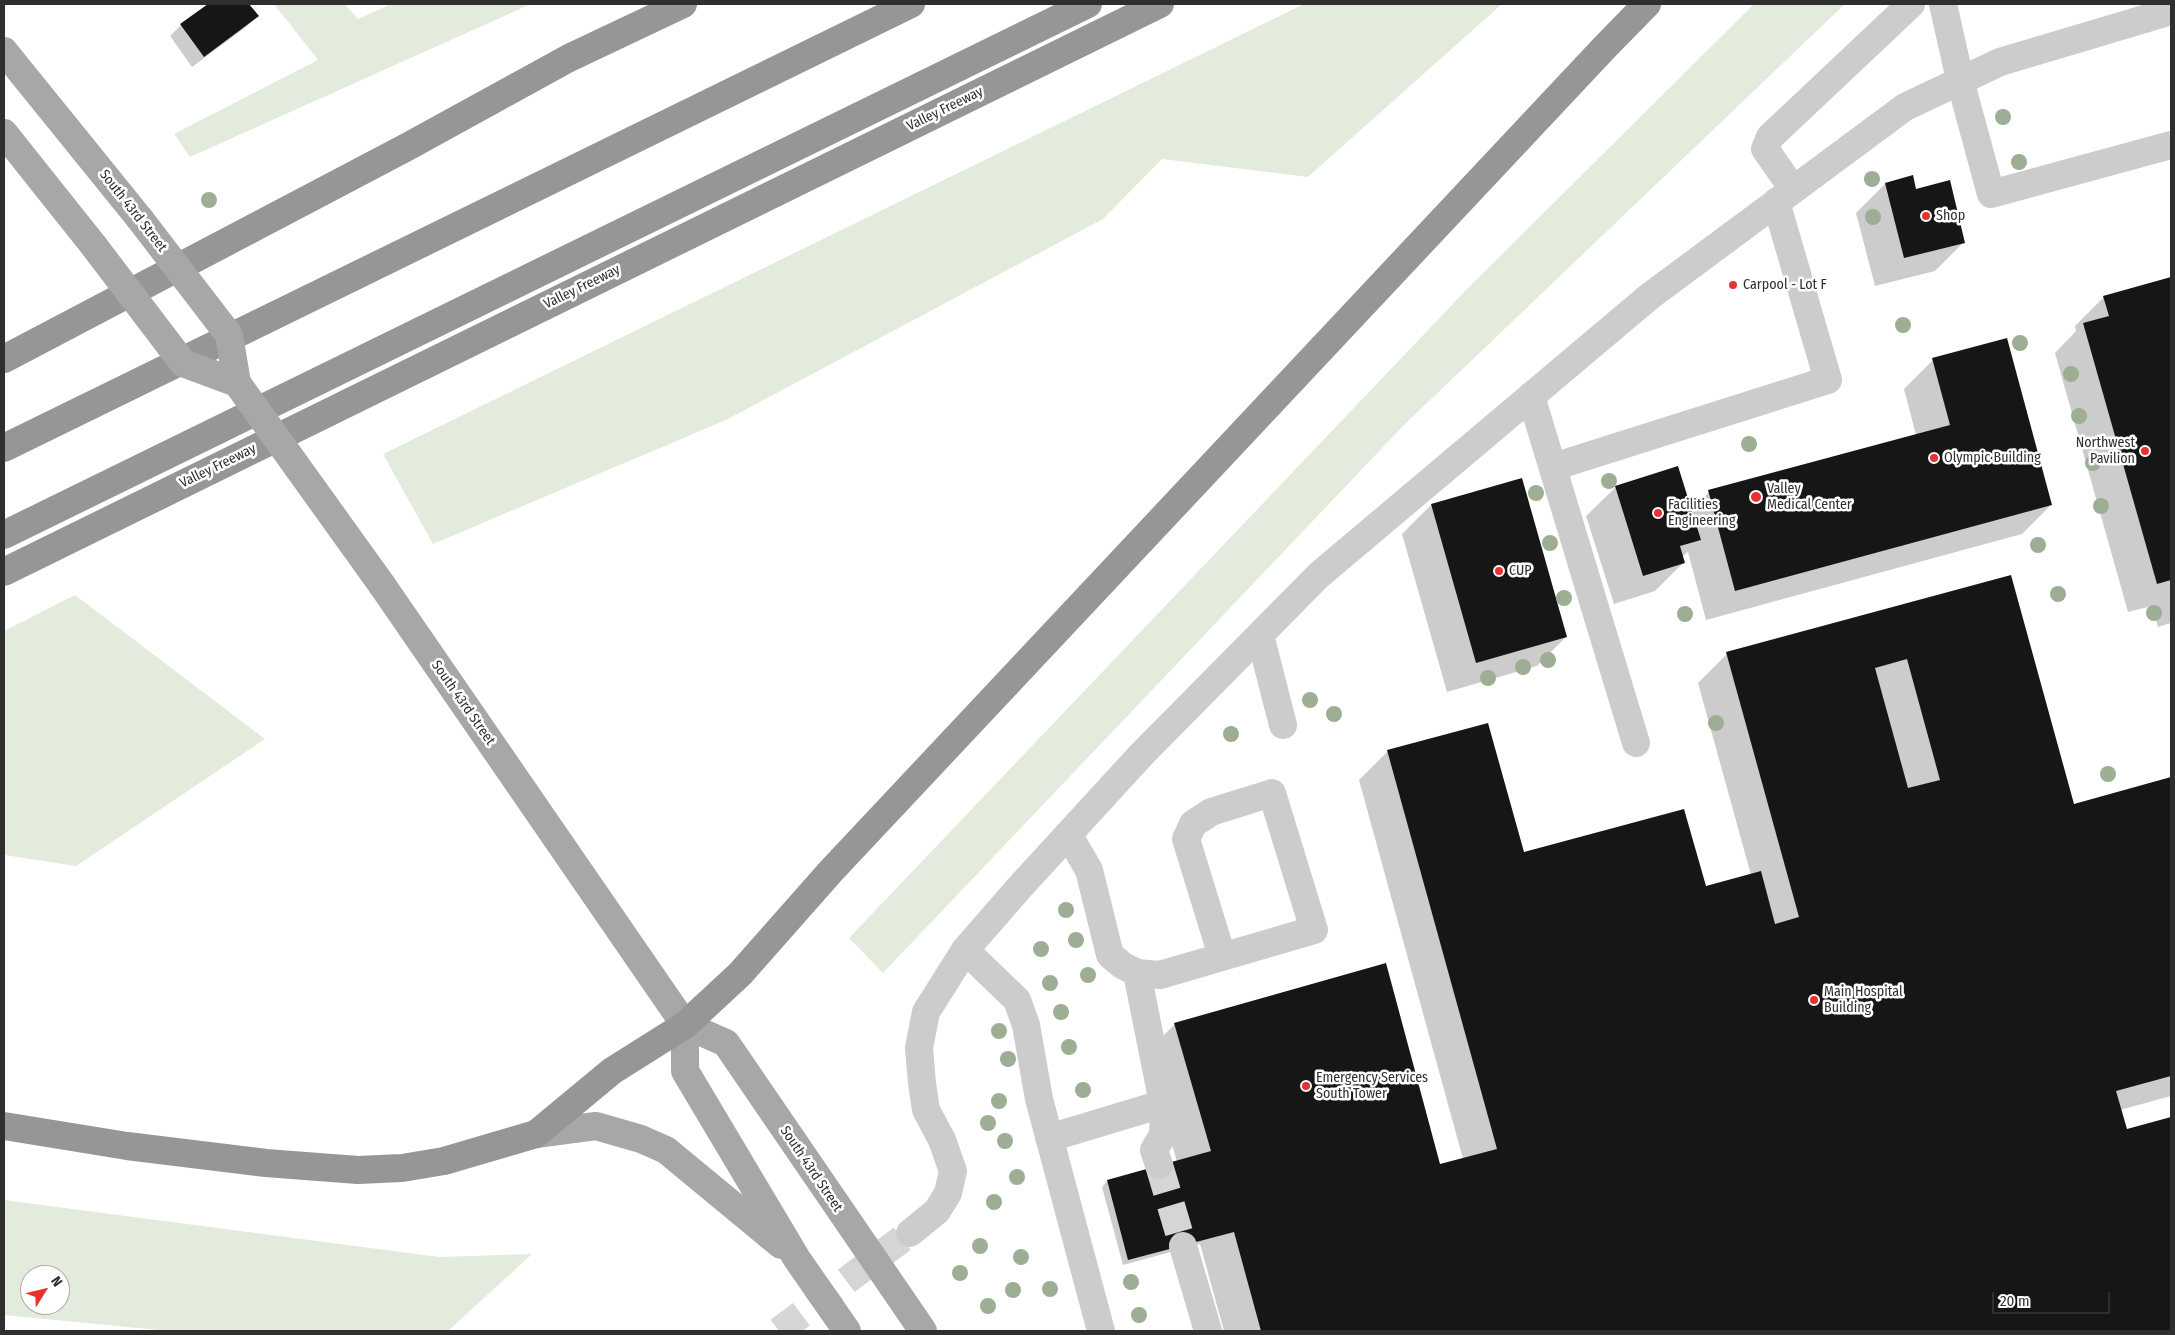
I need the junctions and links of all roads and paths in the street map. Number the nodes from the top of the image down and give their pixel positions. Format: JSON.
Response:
{"nodes":[{"id":1,"x":683,"y":4,"type":"edge"},
{"id":2,"x":910,"y":4,"type":"edge"},
{"id":3,"x":1088,"y":4,"type":"edge"},
{"id":4,"x":1160,"y":4,"type":"edge"},
{"id":5,"x":1647,"y":4,"type":"edge"},
{"id":6,"x":1911,"y":4,"type":"edge"},
{"id":7,"x":1943,"y":4,"type":"edge"},
{"id":8,"x":2171,"y":11,"type":"edge"},
{"id":9,"x":4,"y":51,"type":"edge"},
{"id":10,"x":1960,"y":80,"type":"junction"},
{"id":11,"x":4,"y":133,"type":"edge"},
{"id":12,"x":2171,"y":145,"type":"edge"},
{"id":13,"x":1784,"y":196,"type":"junction"},
{"id":14,"x":4,"y":359,"type":"edge"},
{"id":15,"x":237,"y":383,"type":"junction"},
{"id":16,"x":1531,"y":396,"type":"junction"},
{"id":17,"x":4,"y":448,"type":"edge"},
{"id":18,"x":1553,"y":468,"type":"junction"},
{"id":19,"x":4,"y":535,"type":"edge"},
{"id":20,"x":4,"y":572,"type":"edge"},
{"id":21,"x":1260,"y":636,"type":"junction"},
{"id":22,"x":1283,"y":725,"type":"dead end"},
{"id":23,"x":1636,"y":743,"type":"dead end"},
{"id":24,"x":1068,"y":834,"type":"junction"},
{"id":25,"x":965,"y":950,"type":"junction"},
{"id":26,"x":1222,"y":956,"type":"junction"},
{"id":27,"x":1137,"y":973,"type":"junction"},
{"id":28,"x":685,"y":1025,"type":"junction"},
{"id":29,"x":1162,"y":1104,"type":"junction"},
{"id":30,"x":4,"y":1126,"type":"edge"},
{"id":31,"x":536,"y":1134,"type":"junction"},
{"id":32,"x":1049,"y":1138,"type":"junction"},
{"id":33,"x":1159,"y":1165,"type":"tunnel mouth"},
{"id":34,"x":910,"y":1233,"type":"tunnel mouth"},
{"id":35,"x":1182,"y":1246,"type":"tunnel mouth"},
{"id":36,"x":797,"y":1259,"type":"junction"},
{"id":37,"x":847,"y":1331,"type":"edge"},
{"id":38,"x":924,"y":1331,"type":"edge"},
{"id":39,"x":1100,"y":1331,"type":"edge"},
{"id":40,"x":1208,"y":1331,"type":"edge"}],
"edges":[{"from":1,"to":14,"type":"highway"},
{"from":2,"to":17,"type":"highway"},
{"from":3,"to":19,"type":"highway"},
{"from":4,"to":20,"type":"highway","name":"Valley Freeway"},
{"from":5,"to":28,"type":"highway"},
{"from":6,"to":13,"type":"lane"},
{"from":7,"to":10,"type":"lane"},
{"from":8,"to":10,"type":"lane"},
{"from":9,"to":15,"type":"main road","name":"South 43rd Street","bridge":true},
{"from":10,"to":12,"type":"lane"},
{"from":10,"to":13,"type":"lane"},
{"from":11,"to":15,"type":"main road","bridge":true},
{"from":13,"to":16,"type":"lane"},
{"from":13,"to":18,"type":"lane"},
{"from":15,"to":28,"type":"main road","name":"South 43rd Street","bridge":true},
{"from":16,"to":18,"type":"lane"},
{"from":16,"to":21,"type":"lane"},
{"from":18,"to":23,"type":"lane"},
{"from":21,"to":22,"type":"lane"},
{"from":21,"to":24,"type":"lane"},
{"from":24,"to":25,"type":"lane"},
{"from":24,"to":27,"type":"lane"},
{"from":25,"to":32,"type":"lane"},
{"from":25,"to":34,"type":"lane"},
{"from":26,"to":26,"type":"lane"},
{"from":26,"to":27,"type":"lane"},
{"from":27,"to":29,"type":"lane"},
{"from":28,"to":31,"type":"highway"},
{"from":28,"to":36,"type":"main road"},
{"from":28,"to":38,"type":"main road","name":"South 43rd Street"},
{"from":29,"to":32,"type":"lane"},
{"from":29,"to":33,"type":"lane"},
{"from":30,"to":31,"type":"highway"},
{"from":31,"to":36,"type":"main road"},
{"from":32,"to":39,"type":"lane"},
{"from":35,"to":40,"type":"lane"},
{"from":36,"to":37,"type":"main road"}]}
